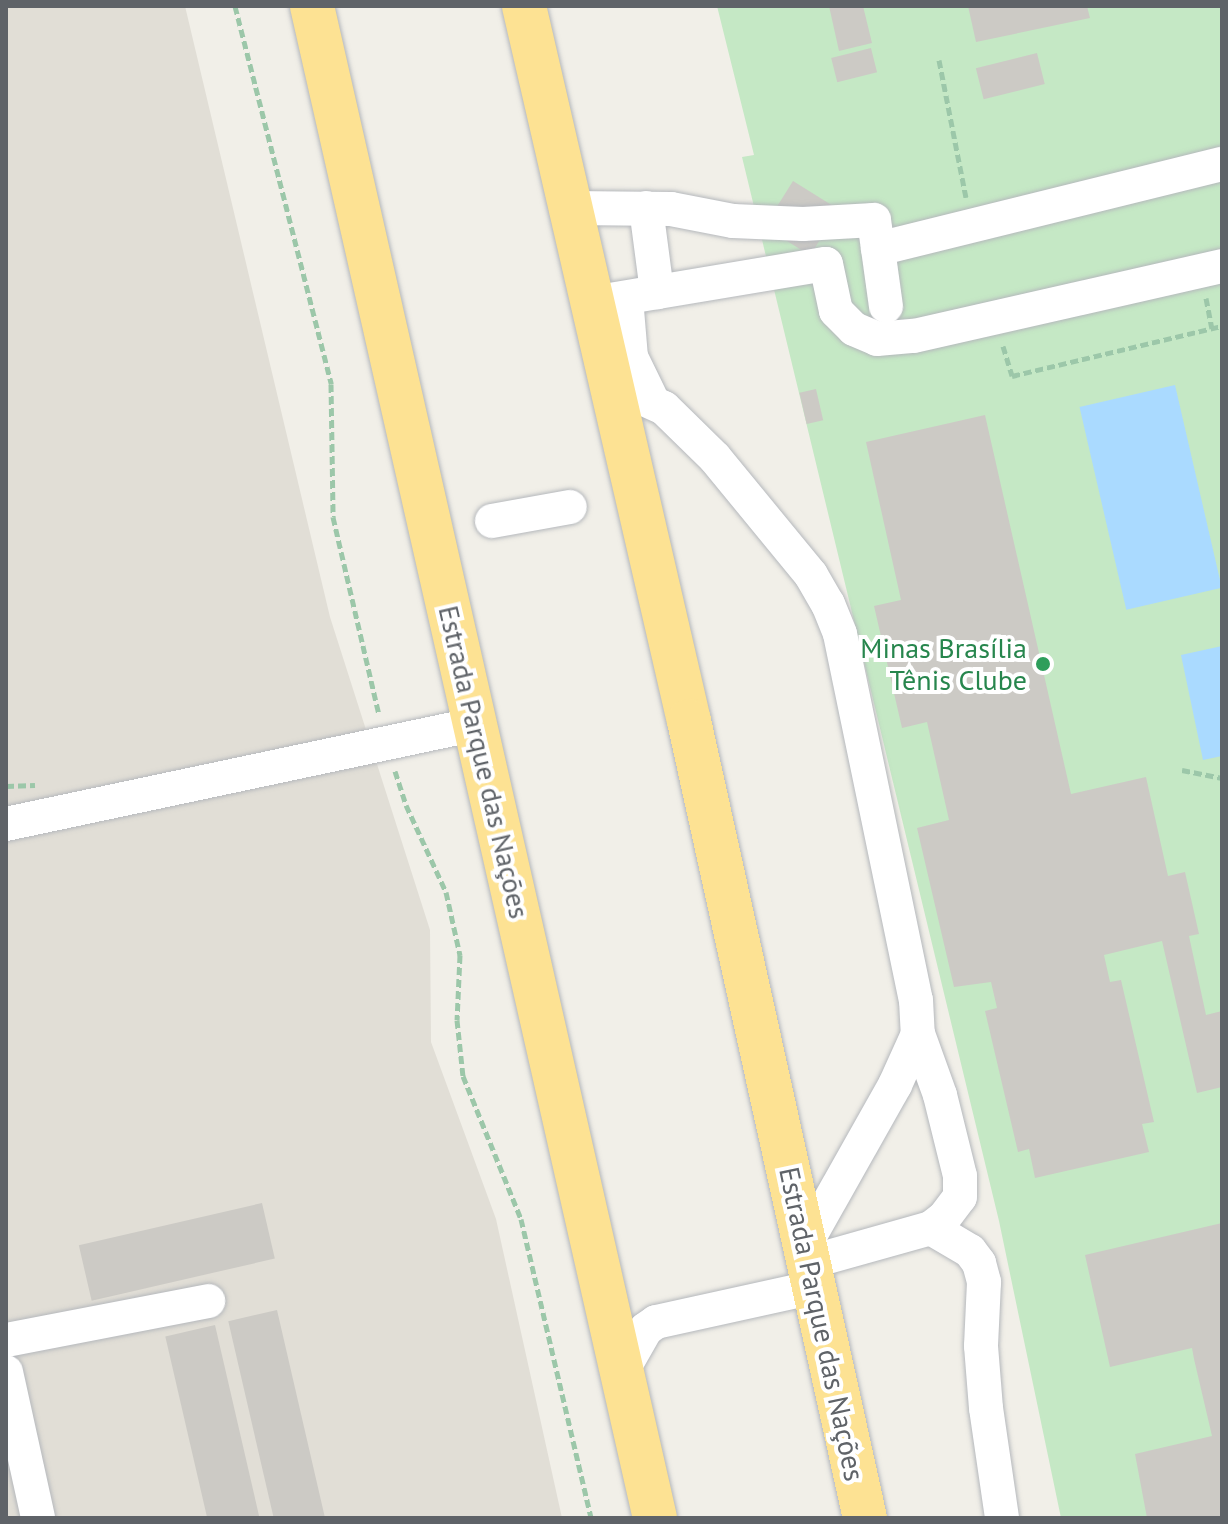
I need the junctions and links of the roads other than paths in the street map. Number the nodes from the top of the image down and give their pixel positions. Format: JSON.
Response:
{"nodes":[{"id":1,"x":312,"y":6,"type":"edge"},
{"id":2,"x":524,"y":6,"type":"edge"},
{"id":3,"x":1222,"y":164,"type":"edge"},
{"id":4,"x":570,"y":208,"type":"junction"},
{"id":5,"x":646,"y":208,"type":"junction"},
{"id":6,"x":878,"y":249,"type":"junction"},
{"id":7,"x":1222,"y":266,"type":"edge"},
{"id":8,"x":625,"y":298,"type":"junction"},
{"id":9,"x":886,"y":306,"type":"dead end"},
{"id":10,"x":611,"y":384,"type":"junction"},
{"id":11,"x":652,"y":400,"type":"junction"},
{"id":12,"x":570,"y":507,"type":"dead end"},
{"id":13,"x":492,"y":521,"type":"dead end"},
{"id":14,"x":475,"y":724,"type":"junction"},
{"id":15,"x":6,"y":824,"type":"edge"},
{"id":16,"x":918,"y":1034,"type":"junction"},
{"id":17,"x":931,"y":1228,"type":"junction"},
{"id":18,"x":810,"y":1264,"type":"junction"},
{"id":19,"x":208,"y":1301,"type":"dead end"},
{"id":20,"x":6,"y":1340,"type":"edge"},
{"id":21,"x":622,"y":1371,"type":"junction"},
{"id":22,"x":6,"y":1372,"type":"edge"},
{"id":23,"x":38,"y":1518,"type":"edge"},
{"id":24,"x":655,"y":1518,"type":"edge"},
{"id":25,"x":865,"y":1518,"type":"edge"},
{"id":26,"x":1002,"y":1518,"type":"edge"}],
"edges":[{"from":1,"to":14,"type":"highway","name":"Estrada Parque das Nações"},
{"from":2,"to":4,"type":"highway","name":"Estrada Parque das Nações"},
{"from":3,"to":6,"type":"street"},
{"from":4,"to":5,"type":"street"},
{"from":4,"to":8,"type":"highway","name":"Estrada Parque das Nações"},
{"from":5,"to":6,"type":"street"},
{"from":5,"to":8,"type":"street"},
{"from":6,"to":9,"type":"street"},
{"from":7,"to":8,"type":"street"},
{"from":8,"to":10,"type":"highway","name":"Estrada Parque das Nações"},
{"from":8,"to":11,"type":"street"},
{"from":10,"to":11,"type":"street"},
{"from":10,"to":18,"type":"highway","name":"Estrada Parque das Nações"},
{"from":11,"to":16,"type":"street"},
{"from":12,"to":13,"type":"street"},
{"from":14,"to":15,"type":"street"},
{"from":14,"to":21,"type":"highway","name":"Estrada Parque das Nações"},
{"from":16,"to":17,"type":"street"},
{"from":16,"to":18,"type":"street"},
{"from":17,"to":18,"type":"street"},
{"from":17,"to":26,"type":"street"},
{"from":18,"to":21,"type":"street"},
{"from":18,"to":25,"type":"highway","name":"Estrada Parque das Nações"},
{"from":19,"to":20,"type":"street"},
{"from":21,"to":24,"type":"highway","name":"Estrada Parque das Nações"},
{"from":22,"to":23,"type":"street"}]}
